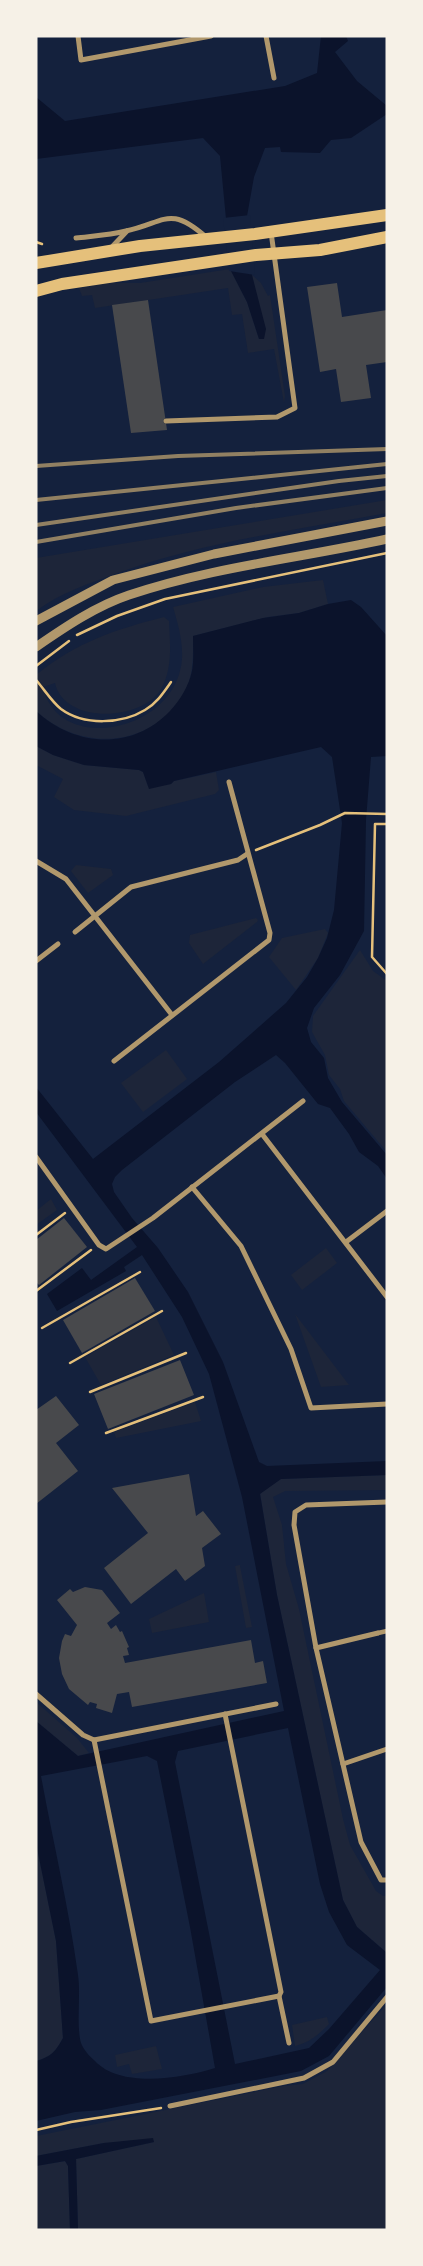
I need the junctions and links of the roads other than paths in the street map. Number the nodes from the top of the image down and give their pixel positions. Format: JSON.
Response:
{"nodes":[{"id":1,"x":78,"y":36,"type":"edge"},
{"id":2,"x":161,"y":36,"type":"edge"},
{"id":3,"x":211,"y":36,"type":"edge"},
{"id":4,"x":266,"y":36,"type":"edge"},
{"id":5,"x":163,"y":44,"type":"junction"},
{"id":6,"x":274,"y":78,"type":"dead end"},
{"id":7,"x":387,"y":215,"type":"edge"},
{"id":8,"x":128,"y":231,"type":"junction"},
{"id":9,"x":271,"y":232,"type":"junction"},
{"id":10,"x":387,"y":237,"type":"edge"},
{"id":11,"x":76,"y":238,"type":"dead end"},
{"id":12,"x":209,"y":240,"type":"junction"},
{"id":13,"x":108,"y":251,"type":"junction"},
{"id":14,"x":274,"y":253,"type":"junction"},
{"id":15,"x":36,"y":263,"type":"edge"},
{"id":16,"x":36,"y":291,"type":"edge"},
{"id":17,"x":166,"y":421,"type":"dead end"},
{"id":18,"x":387,"y":521,"type":"edge"},
{"id":19,"x":387,"y":539,"type":"edge"},
{"id":20,"x":36,"y":621,"type":"edge"},
{"id":21,"x":36,"y":647,"type":"edge"},
{"id":22,"x":229,"y":782,"type":"dead end"},
{"id":23,"x":247,"y":854,"type":"junction"},
{"id":24,"x":36,"y":861,"type":"edge"},
{"id":25,"x":95,"y":917,"type":"junction"},
{"id":26,"x":75,"y":932,"type":"dead end"},
{"id":27,"x":58,"y":944,"type":"dead end"},
{"id":28,"x":36,"y":961,"type":"edge"},
{"id":29,"x":172,"y":1015,"type":"junction"},
{"id":30,"x":114,"y":1061,"type":"dead end"},
{"id":31,"x":303,"y":1101,"type":"dead end"},
{"id":32,"x":262,"y":1134,"type":"junction"},
{"id":33,"x":36,"y":1157,"type":"edge"},
{"id":34,"x":192,"y":1187,"type":"junction"},
{"id":35,"x":387,"y":1211,"type":"edge"},
{"id":36,"x":346,"y":1242,"type":"junction"},
{"id":37,"x":387,"y":1297,"type":"edge"},
{"id":38,"x":387,"y":1404,"type":"edge"},
{"id":39,"x":387,"y":1502,"type":"edge"},
{"id":40,"x":387,"y":1631,"type":"edge"},
{"id":41,"x":378,"y":1633,"type":"joint"},
{"id":42,"x":316,"y":1648,"type":"junction"},
{"id":43,"x":36,"y":1694,"type":"edge"},
{"id":44,"x":276,"y":1704,"type":"dead end"},
{"id":45,"x":225,"y":1714,"type":"junction"},
{"id":46,"x":94,"y":1740,"type":"junction"},
{"id":47,"x":387,"y":1748,"type":"edge"},
{"id":48,"x":343,"y":1764,"type":"junction"},
{"id":49,"x":384,"y":1880,"type":"edge"},
{"id":50,"x":279,"y":1996,"type":"junction"},
{"id":51,"x":387,"y":1997,"type":"edge"},
{"id":52,"x":289,"y":2043,"type":"dead end"},
{"id":53,"x":170,"y":2106,"type":"road end"}],
"edges":[{"from":1,"to":5,"type":"street"},
{"from":2,"to":5,"type":"street"},
{"from":3,"to":5,"type":"street"},
{"from":4,"to":6,"type":"street"},
{"from":7,"to":9,"type":"main road"},
{"from":8,"to":11,"type":"street"},
{"from":8,"to":12,"type":"street"},
{"from":8,"to":13,"type":"street"},
{"from":9,"to":12,"type":"main road"},
{"from":9,"to":14,"type":"street"},
{"from":10,"to":14,"type":"main road"},
{"from":12,"to":13,"type":"main road"},
{"from":13,"to":15,"type":"main road"},
{"from":14,"to":16,"type":"main road"},
{"from":14,"to":17,"type":"street"},
{"from":18,"to":20,"type":"street"},
{"from":19,"to":21,"type":"street"},
{"from":22,"to":23,"type":"street"},
{"from":23,"to":25,"type":"street"},
{"from":23,"to":29,"type":"street"},
{"from":24,"to":25,"type":"street"},
{"from":25,"to":26,"type":"street"},
{"from":25,"to":29,"type":"street"},
{"from":27,"to":28,"type":"street"},
{"from":29,"to":30,"type":"street"},
{"from":31,"to":32,"type":"street"},
{"from":32,"to":34,"type":"street"},
{"from":32,"to":36,"type":"street"},
{"from":33,"to":34,"type":"street"},
{"from":34,"to":38,"type":"street"},
{"from":35,"to":36,"type":"street"},
{"from":36,"to":37,"type":"street"},
{"from":39,"to":42,"type":"street"},
{"from":40,"to":41,"type":"street"},
{"from":41,"to":42,"type":"street"},
{"from":42,"to":48,"type":"street"},
{"from":43,"to":46,"type":"street"},
{"from":44,"to":45,"type":"street"},
{"from":45,"to":46,"type":"street"},
{"from":45,"to":50,"type":"street"},
{"from":46,"to":50,"type":"street"},
{"from":47,"to":48,"type":"street"},
{"from":48,"to":49,"type":"street"},
{"from":50,"to":52,"type":"street"},
{"from":51,"to":53,"type":"street"}]}
